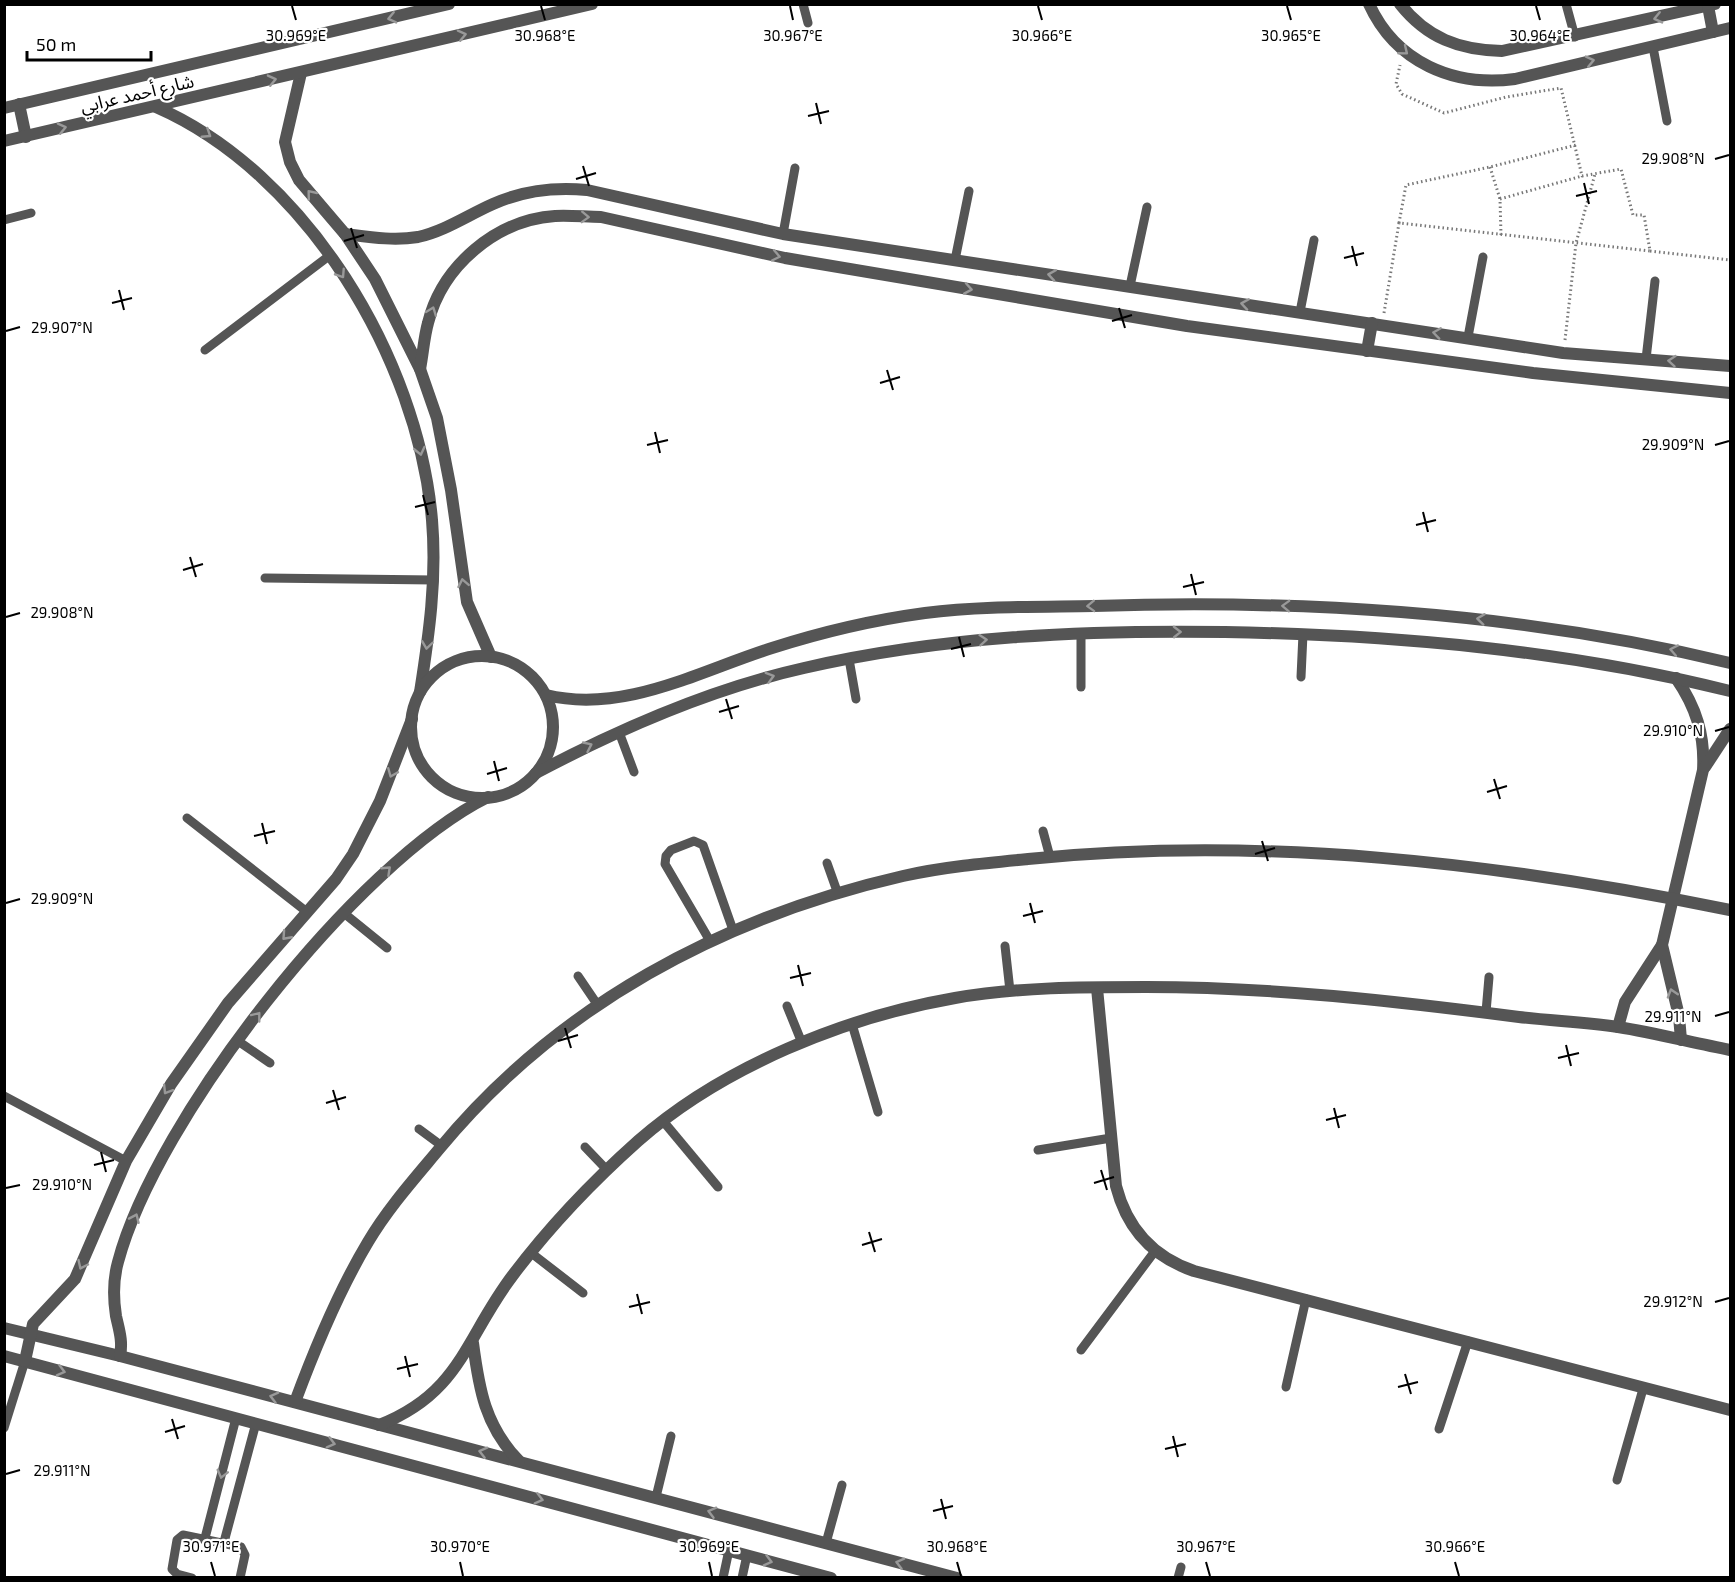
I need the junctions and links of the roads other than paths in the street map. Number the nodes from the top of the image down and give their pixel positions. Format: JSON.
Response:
{"nodes":[{"id":1,"x":449,"y":4,"type":"edge"},
{"id":2,"x":592,"y":4,"type":"edge"},
{"id":3,"x":803,"y":4,"type":"edge"},
{"id":4,"x":1369,"y":4,"type":"edge"},
{"id":5,"x":1400,"y":4,"type":"edge"},
{"id":6,"x":1566,"y":4,"type":"edge"},
{"id":7,"x":1711,"y":5,"type":"edge"},
{"id":8,"x":808,"y":23,"type":"dead end"},
{"id":9,"x":1731,"y":28,"type":"edge"},
{"id":10,"x":1713,"y":32,"type":"junction"},
{"id":11,"x":1575,"y":37,"type":"junction"},
{"id":12,"x":1653,"y":47,"type":"junction"},
{"id":13,"x":301,"y":73,"type":"junction"},
{"id":14,"x":19,"y":104,"type":"junction"},
{"id":15,"x":156,"y":107,"type":"junction"},
{"id":16,"x":4,"y":108,"type":"edge"},
{"id":17,"x":1667,"y":121,"type":"dead end"},
{"id":18,"x":26,"y":136,"type":"junction"},
{"id":19,"x":4,"y":141,"type":"edge"},
{"id":20,"x":795,"y":168,"type":"dead end"},
{"id":21,"x":969,"y":190,"type":"dead end"},
{"id":22,"x":1147,"y":207,"type":"dead end"},
{"id":23,"x":31,"y":213,"type":"dead end"},
{"id":24,"x":4,"y":220,"type":"edge"},
{"id":25,"x":345,"y":234,"type":"junction"},
{"id":26,"x":783,"y":234,"type":"junction"},
{"id":27,"x":1314,"y":240,"type":"dead end"},
{"id":28,"x":329,"y":256,"type":"junction"},
{"id":29,"x":1483,"y":257,"type":"dead end"},
{"id":30,"x":955,"y":260,"type":"junction"},
{"id":31,"x":1655,"y":281,"type":"dead end"},
{"id":32,"x":1130,"y":286,"type":"junction"},
{"id":33,"x":1300,"y":312,"type":"junction"},
{"id":34,"x":1377,"y":324,"type":"junction"},
{"id":35,"x":1468,"y":338,"type":"junction"},
{"id":36,"x":205,"y":350,"type":"dead end"},
{"id":37,"x":1367,"y":351,"type":"junction"},
{"id":38,"x":1646,"y":359,"type":"junction"},
{"id":39,"x":1731,"y":366,"type":"edge"},
{"id":40,"x":420,"y":369,"type":"junction"},
{"id":41,"x":1731,"y":393,"type":"edge"},
{"id":42,"x":265,"y":578,"type":"dead end"},
{"id":43,"x":434,"y":580,"type":"junction"},
{"id":44,"x":1081,"y":634,"type":"junction"},
{"id":45,"x":1303,"y":634,"type":"junction"},
{"id":46,"x":491,"y":657,"type":"junction"},
{"id":47,"x":849,"y":659,"type":"junction"},
{"id":48,"x":1731,"y":663,"type":"edge"},
{"id":49,"x":1301,"y":677,"type":"dead end"},
{"id":50,"x":1676,"y":678,"type":"junction"},
{"id":51,"x":1081,"y":687,"type":"dead end"},
{"id":52,"x":1731,"y":691,"type":"edge"},
{"id":53,"x":420,"y":692,"type":"junction"},
{"id":54,"x":546,"y":695,"type":"junction"},
{"id":55,"x":856,"y":699,"type":"dead end"},
{"id":56,"x":412,"y":718,"type":"junction"},
{"id":57,"x":1731,"y":729,"type":"edge"},
{"id":58,"x":619,"y":732,"type":"junction"},
{"id":59,"x":1703,"y":770,"type":"junction"},
{"id":60,"x":634,"y":772,"type":"dead end"},
{"id":61,"x":536,"y":773,"type":"junction"},
{"id":62,"x":488,"y":797,"type":"junction"},
{"id":63,"x":187,"y":818,"type":"dead end"},
{"id":64,"x":1044,"y":831,"type":"dead end"},
{"id":65,"x":1050,"y":857,"type":"junction"},
{"id":66,"x":827,"y":863,"type":"dead end"},
{"id":67,"x":838,"y":894,"type":"junction"},
{"id":68,"x":1671,"y":899,"type":"junction"},
{"id":69,"x":1731,"y":910,"type":"edge"},
{"id":70,"x":308,"y":912,"type":"junction"},
{"id":71,"x":345,"y":914,"type":"junction"},
{"id":72,"x":733,"y":930,"type":"junction"},
{"id":73,"x":710,"y":941,"type":"junction"},
{"id":74,"x":1662,"y":945,"type":"junction"},
{"id":75,"x":1005,"y":946,"type":"dead end"},
{"id":76,"x":387,"y":948,"type":"dead end"},
{"id":77,"x":578,"y":976,"type":"dead end"},
{"id":78,"x":1489,"y":977,"type":"dead end"},
{"id":79,"x":1097,"y":988,"type":"junction"},
{"id":80,"x":1010,"y":991,"type":"junction"},
{"id":81,"x":597,"y":1004,"type":"junction"},
{"id":82,"x":787,"y":1006,"type":"dead end"},
{"id":83,"x":1486,"y":1012,"type":"junction"},
{"id":84,"x":852,"y":1024,"type":"junction"},
{"id":85,"x":1618,"y":1027,"type":"junction"},
{"id":86,"x":1681,"y":1040,"type":"junction"},
{"id":87,"x":238,"y":1041,"type":"junction"},
{"id":88,"x":802,"y":1043,"type":"junction"},
{"id":89,"x":1731,"y":1050,"type":"edge"},
{"id":90,"x":270,"y":1063,"type":"dead end"},
{"id":91,"x":4,"y":1096,"type":"edge"},
{"id":92,"x":878,"y":1112,"type":"dead end"},
{"id":93,"x":663,"y":1121,"type":"junction"},
{"id":94,"x":419,"y":1129,"type":"dead end"},
{"id":95,"x":1111,"y":1138,"type":"junction"},
{"id":96,"x":442,"y":1146,"type":"junction"},
{"id":97,"x":585,"y":1147,"type":"dead end"},
{"id":98,"x":1038,"y":1150,"type":"dead end"},
{"id":99,"x":126,"y":1161,"type":"junction"},
{"id":100,"x":607,"y":1170,"type":"junction"},
{"id":101,"x":718,"y":1187,"type":"dead end"},
{"id":102,"x":1155,"y":1251,"type":"junction"},
{"id":103,"x":530,"y":1252,"type":"junction"},
{"id":104,"x":583,"y":1293,"type":"dead end"},
{"id":105,"x":1306,"y":1299,"type":"junction"},
{"id":106,"x":4,"y":1328,"type":"edge"},
{"id":107,"x":31,"y":1335,"type":"junction"},
{"id":108,"x":1468,"y":1341,"type":"junction"},
{"id":109,"x":473,"y":1342,"type":"junction"},
{"id":110,"x":1081,"y":1350,"type":"dead end"},
{"id":111,"x":4,"y":1356,"type":"edge"},
{"id":112,"x":120,"y":1356,"type":"junction"},
{"id":113,"x":25,"y":1361,"type":"junction"},
{"id":114,"x":1286,"y":1387,"type":"dead end"},
{"id":115,"x":1643,"y":1389,"type":"junction"},
{"id":116,"x":295,"y":1402,"type":"junction"},
{"id":117,"x":1731,"y":1410,"type":"edge"},
{"id":118,"x":236,"y":1418,"type":"junction"},
{"id":119,"x":256,"y":1423,"type":"junction"},
{"id":120,"x":379,"y":1425,"type":"junction"},
{"id":121,"x":4,"y":1428,"type":"edge"},
{"id":122,"x":1439,"y":1428,"type":"dead end"},
{"id":123,"x":671,"y":1436,"type":"dead end"},
{"id":124,"x":519,"y":1461,"type":"junction"},
{"id":125,"x":1617,"y":1480,"type":"dead end"},
{"id":126,"x":842,"y":1485,"type":"dead end"},
{"id":127,"x":656,"y":1497,"type":"junction"},
{"id":128,"x":206,"y":1538,"type":"junction"},
{"id":129,"x":224,"y":1542,"type":"junction"},
{"id":130,"x":826,"y":1543,"type":"junction"},
{"id":131,"x":729,"y":1550,"type":"junction"},
{"id":132,"x":747,"y":1555,"type":"junction"},
{"id":133,"x":1182,"y":1567,"type":"dead end"},
{"id":134,"x":192,"y":1578,"type":"edge"},
{"id":135,"x":240,"y":1578,"type":"edge"},
{"id":136,"x":723,"y":1578,"type":"edge"},
{"id":137,"x":742,"y":1578,"type":"edge"},
{"id":138,"x":831,"y":1578,"type":"edge"},
{"id":139,"x":957,"y":1578,"type":"edge"},
{"id":140,"x":1178,"y":1578,"type":"edge"}],
"edges":[{"from":1,"to":14,"type":"street","one_way":true},
{"from":13,"to":2,"type":"street","name":"شارع أحمد عرابي","one_way":true},
{"from":3,"to":8,"type":"lane"},
{"from":4,"to":12,"type":"street","one_way":true},
{"from":5,"to":11,"type":"street"},
{"from":6,"to":11,"type":"lane"},
{"from":7,"to":10,"type":"street"},
{"from":7,"to":11,"type":"street","one_way":true},
{"from":9,"to":10,"type":"street"},
{"from":10,"to":12,"type":"street"},
{"from":12,"to":17,"type":"lane"},
{"from":15,"to":13,"type":"street","name":"شارع أحمد عرابي","one_way":true},
{"from":25,"to":13,"type":"street","one_way":true},
{"from":14,"to":16,"type":"street"},
{"from":14,"to":18,"type":"street"},
{"from":18,"to":15,"type":"street","name":"شارع أحمد عرابي","one_way":true},
{"from":15,"to":28,"type":"street","one_way":true},
{"from":18,"to":19,"type":"street","name":"شارع أحمد عرابي"},
{"from":20,"to":26,"type":"lane"},
{"from":21,"to":30,"type":"lane"},
{"from":22,"to":32,"type":"lane"},
{"from":23,"to":24,"type":"lane"},
{"from":25,"to":26,"type":"street"},
{"from":25,"to":40,"type":"street"},
{"from":26,"to":30,"type":"street"},
{"from":27,"to":33,"type":"lane"},
{"from":28,"to":36,"type":"lane"},
{"from":28,"to":43,"type":"street","one_way":true},
{"from":29,"to":35,"type":"lane"},
{"from":32,"to":30,"type":"street","one_way":true},
{"from":31,"to":38,"type":"lane"},
{"from":33,"to":32,"type":"street","one_way":true},
{"from":33,"to":34,"type":"street"},
{"from":35,"to":34,"type":"street","one_way":true},
{"from":34,"to":37,"type":"street"},
{"from":35,"to":38,"type":"street"},
{"from":40,"to":37,"type":"street","one_way":true},
{"from":37,"to":41,"type":"street"},
{"from":39,"to":38,"type":"street","one_way":true},
{"from":46,"to":40,"type":"street","one_way":true},
{"from":42,"to":43,"type":"lane"},
{"from":43,"to":53,"type":"street","one_way":true},
{"from":44,"to":45,"type":"street","one_way":true},
{"from":47,"to":44,"type":"street","one_way":true},
{"from":44,"to":51,"type":"lane"},
{"from":45,"to":49,"type":"lane"},
{"from":45,"to":50,"type":"street"},
{"from":46,"to":53,"type":"street"},
{"from":46,"to":54,"type":"street"},
{"from":47,"to":55,"type":"lane"},
{"from":58,"to":47,"type":"street","one_way":true},
{"from":48,"to":54,"type":"street","one_way":true},
{"from":50,"to":52,"type":"street"},
{"from":50,"to":59,"type":"street"},
{"from":53,"to":56,"type":"street"},
{"from":54,"to":61,"type":"street"},
{"from":56,"to":62,"type":"street"},
{"from":56,"to":70,"type":"street","one_way":true},
{"from":57,"to":59,"type":"street"},
{"from":58,"to":60,"type":"lane"},
{"from":61,"to":58,"type":"street","one_way":true},
{"from":59,"to":68,"type":"street"},
{"from":61,"to":62,"type":"street"},
{"from":71,"to":62,"type":"street","one_way":true},
{"from":63,"to":70,"type":"lane"},
{"from":64,"to":65,"type":"lane"},
{"from":65,"to":67,"type":"street"},
{"from":65,"to":68,"type":"street"},
{"from":66,"to":67,"type":"lane"},
{"from":67,"to":72,"type":"street"},
{"from":68,"to":69,"type":"street"},
{"from":68,"to":74,"type":"street"},
{"from":70,"to":99,"type":"street","one_way":true},
{"from":71,"to":76,"type":"lane"},
{"from":87,"to":71,"type":"street","one_way":true},
{"from":72,"to":73,"type":"street"},
{"from":72,"to":73,"type":"lane"},
{"from":73,"to":81,"type":"street"},
{"from":74,"to":85,"type":"street"},
{"from":86,"to":74,"type":"street","one_way":true},
{"from":75,"to":80,"type":"lane"},
{"from":77,"to":81,"type":"lane"},
{"from":78,"to":83,"type":"lane"},
{"from":79,"to":80,"type":"street"},
{"from":79,"to":83,"type":"street"},
{"from":79,"to":95,"type":"street"},
{"from":80,"to":84,"type":"street"},
{"from":81,"to":96,"type":"street"},
{"from":82,"to":88,"type":"lane"},
{"from":83,"to":85,"type":"street"},
{"from":84,"to":88,"type":"street"},
{"from":84,"to":92,"type":"lane"},
{"from":85,"to":86,"type":"street"},
{"from":86,"to":89,"type":"street"},
{"from":87,"to":90,"type":"lane"},
{"from":112,"to":87,"type":"street","one_way":true},
{"from":88,"to":93,"type":"street"},
{"from":91,"to":99,"type":"lane"},
{"from":93,"to":100,"type":"street"},
{"from":93,"to":101,"type":"lane"},
{"from":94,"to":96,"type":"lane"},
{"from":95,"to":98,"type":"lane"},
{"from":95,"to":102,"type":"street"},
{"from":96,"to":116,"type":"street"},
{"from":97,"to":100,"type":"lane"},
{"from":99,"to":107,"type":"street","one_way":true},
{"from":100,"to":103,"type":"street"},
{"from":102,"to":105,"type":"street"},
{"from":102,"to":110,"type":"lane"},
{"from":103,"to":104,"type":"lane"},
{"from":103,"to":109,"type":"street"},
{"from":105,"to":108,"type":"street"},
{"from":105,"to":114,"type":"lane"},
{"from":106,"to":107,"type":"street"},
{"from":107,"to":112,"type":"street"},
{"from":107,"to":113,"type":"street"},
{"from":108,"to":115,"type":"street"},
{"from":108,"to":122,"type":"lane"},
{"from":109,"to":120,"type":"street"},
{"from":109,"to":124,"type":"street"},
{"from":111,"to":113,"type":"street"},
{"from":116,"to":112,"type":"street","one_way":true},
{"from":113,"to":118,"type":"street","one_way":true},
{"from":113,"to":121,"type":"lane"},
{"from":115,"to":117,"type":"street"},
{"from":115,"to":125,"type":"lane"},
{"from":116,"to":120,"type":"street"},
{"from":118,"to":119,"type":"street"},
{"from":118,"to":128,"type":"lane","one_way":true},
{"from":119,"to":129,"type":"lane"},
{"from":119,"to":131,"type":"street","one_way":true},
{"from":124,"to":120,"type":"street","one_way":true},
{"from":123,"to":127,"type":"lane"},
{"from":124,"to":127,"type":"street"},
{"from":126,"to":130,"type":"lane"},
{"from":130,"to":127,"type":"street","one_way":true},
{"from":128,"to":129,"type":"lane"},
{"from":128,"to":134,"type":"lane"},
{"from":129,"to":135,"type":"lane"},
{"from":139,"to":130,"type":"street","one_way":true},
{"from":131,"to":132,"type":"street"},
{"from":131,"to":136,"type":"lane"},
{"from":132,"to":137,"type":"lane"},
{"from":132,"to":138,"type":"street","one_way":true},
{"from":133,"to":140,"type":"lane"}]}
